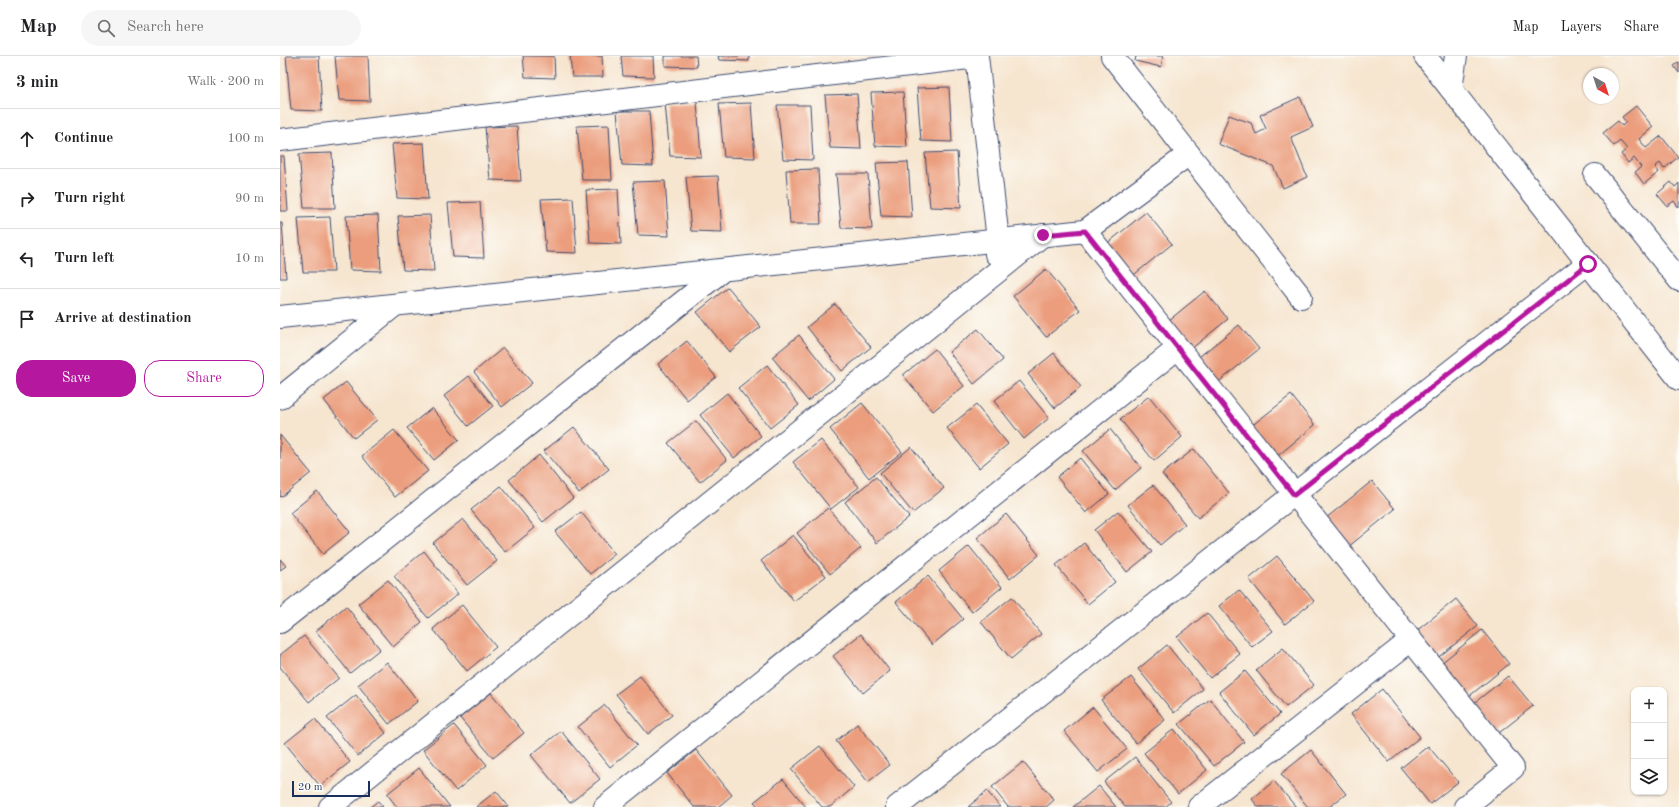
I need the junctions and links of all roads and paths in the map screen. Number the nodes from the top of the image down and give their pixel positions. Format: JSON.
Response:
{"nodes":[{"id":1,"x":1112,"y":56,"type":"edge"},
{"id":2,"x":1425,"y":56,"type":"edge"},
{"id":3,"x":1456,"y":56,"type":"edge"},
{"id":4,"x":977,"y":57,"type":"edge"},
{"id":5,"x":1451,"y":89,"type":"junction"},
{"id":6,"x":280,"y":140,"type":"edge"},
{"id":7,"x":1189,"y":154,"type":"junction"},
{"id":8,"x":1595,"y":175,"type":"dead end"},
{"id":9,"x":1085,"y":231,"type":"junction"},
{"id":10,"x":1043,"y":235,"type":"junction"},
{"id":11,"x":998,"y":240,"type":"junction"},
{"id":12,"x":1588,"y":264,"type":"junction"},
{"id":13,"x":723,"y":270,"type":"junction"},
{"id":14,"x":993,"y":275,"type":"junction"},
{"id":15,"x":1679,"y":280,"type":"edge"},
{"id":16,"x":1300,"y":297,"type":"dead end"},
{"id":17,"x":395,"y":305,"type":"junction"},
{"id":18,"x":280,"y":317,"type":"edge"},
{"id":19,"x":1178,"y":348,"type":"junction"},
{"id":20,"x":1679,"y":379,"type":"edge"},
{"id":21,"x":280,"y":398,"type":"edge"},
{"id":22,"x":1294,"y":495,"type":"junction"},
{"id":23,"x":280,"y":622,"type":"edge"},
{"id":24,"x":1411,"y":640,"type":"junction"},
{"id":25,"x":330,"y":807,"type":"edge"},
{"id":26,"x":605,"y":807,"type":"edge"},
{"id":27,"x":897,"y":807,"type":"edge"},
{"id":28,"x":1199,"y":807,"type":"edge"},
{"id":29,"x":1465,"y":807,"type":"edge"}],
"edges":[{"from":1,"to":7,"type":"street"},
{"from":2,"to":5,"type":"street"},
{"from":3,"to":5,"type":"street"},
{"from":4,"to":6,"type":"street"},
{"from":4,"to":11,"type":"street"},
{"from":5,"to":12,"type":"street"},
{"from":7,"to":9,"type":"street"},
{"from":7,"to":16,"type":"street"},
{"from":8,"to":15,"type":"street"},
{"from":9,"to":10,"type":"street"},
{"from":9,"to":19,"type":"street"},
{"from":10,"to":11,"type":"street"},
{"from":10,"to":14,"type":"street"},
{"from":11,"to":13,"type":"street"},
{"from":11,"to":14,"type":"street"},
{"from":12,"to":20,"type":"street"},
{"from":12,"to":22,"type":"street"},
{"from":13,"to":17,"type":"street"},
{"from":13,"to":23,"type":"street"},
{"from":14,"to":25,"type":"street"},
{"from":17,"to":18,"type":"street"},
{"from":17,"to":21,"type":"street"},
{"from":19,"to":22,"type":"street"},
{"from":19,"to":26,"type":"street"},
{"from":22,"to":24,"type":"street"},
{"from":22,"to":27,"type":"street"},
{"from":24,"to":28,"type":"street"},
{"from":24,"to":29,"type":"street"}]}
